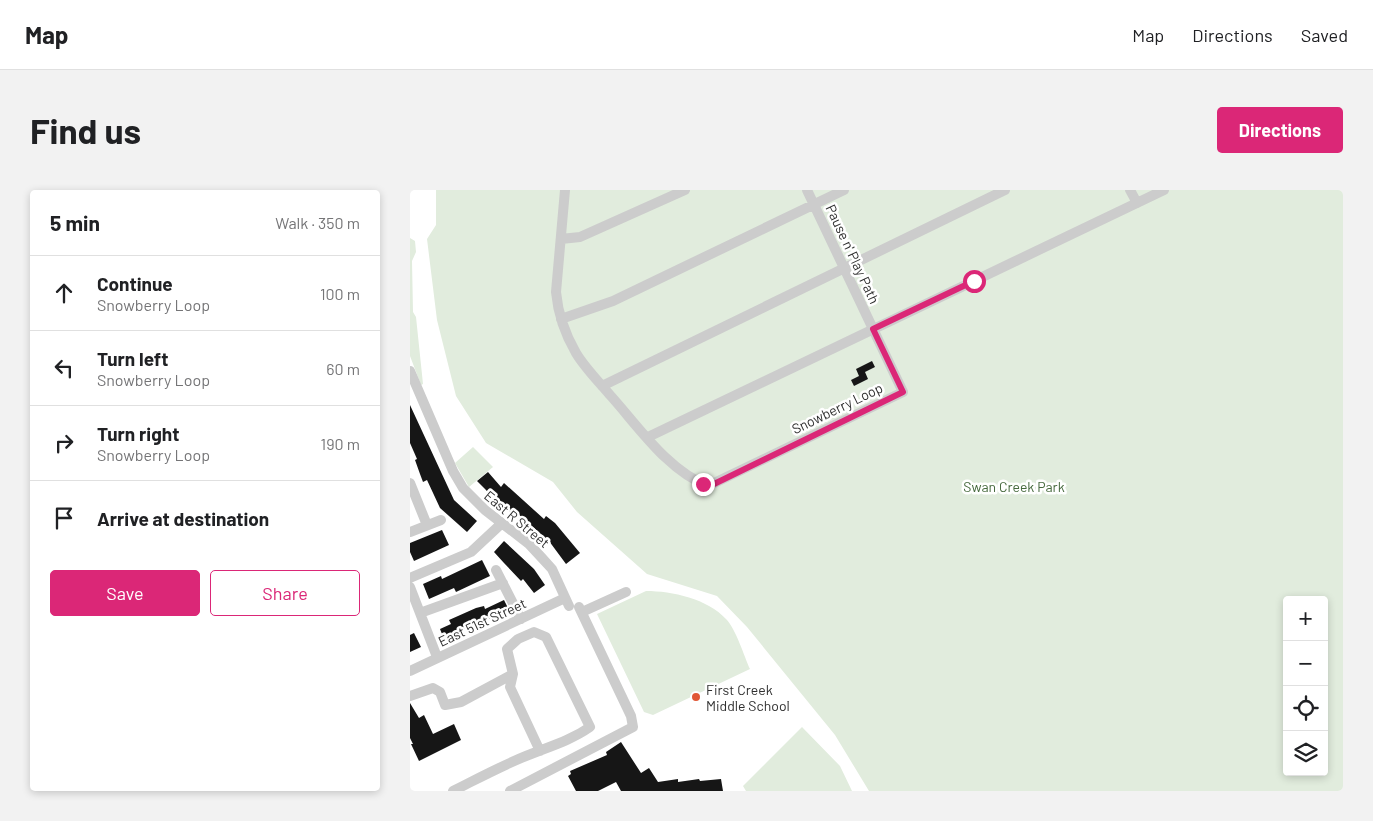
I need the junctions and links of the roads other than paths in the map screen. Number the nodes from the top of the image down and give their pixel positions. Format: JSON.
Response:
{"nodes":[{"id":1,"x":565,"y":190,"type":"edge"},
{"id":2,"x":685,"y":190,"type":"edge"},
{"id":3,"x":807,"y":190,"type":"edge"},
{"id":4,"x":844,"y":190,"type":"edge"},
{"id":5,"x":1005,"y":190,"type":"edge"},
{"id":6,"x":1130,"y":190,"type":"edge"},
{"id":7,"x":1164,"y":190,"type":"edge"},
{"id":8,"x":1136,"y":203,"type":"junction"},
{"id":9,"x":814,"y":204,"type":"junction"},
{"id":10,"x":561,"y":239,"type":"junction"},
{"id":11,"x":844,"y":268,"type":"junction"},
{"id":12,"x":561,"y":319,"type":"junction"},
{"id":13,"x":873,"y":329,"type":"junction"},
{"id":14,"x":410,"y":371,"type":"edge"},
{"id":15,"x":602,"y":386,"type":"junction"},
{"id":16,"x":648,"y":437,"type":"junction"},
{"id":17,"x":410,"y":483,"type":"edge"},
{"id":18,"x":441,"y":520,"type":"dead end"},
{"id":19,"x":501,"y":524,"type":"junction"},
{"id":20,"x":427,"y":525,"type":"junction"},
{"id":21,"x":410,"y":532,"type":"edge"},
{"id":22,"x":496,"y":570,"type":"dead end"},
{"id":23,"x":410,"y":578,"type":"edge"},
{"id":24,"x":503,"y":583,"type":"junction"},
{"id":25,"x":410,"y":587,"type":"edge"},
{"id":26,"x":626,"y":592,"type":"dead end"},
{"id":27,"x":574,"y":606,"type":"junction"},
{"id":28,"x":416,"y":612,"type":"edge"},
{"id":29,"x":521,"y":619,"type":"junction"},
{"id":30,"x":437,"y":658,"type":"junction"},
{"id":31,"x":410,"y":671,"type":"edge"},
{"id":32,"x":514,"y":674,"type":"junction"},
{"id":33,"x":410,"y":696,"type":"edge"},
{"id":34,"x":540,"y":750,"type":"junction"},
{"id":35,"x":452,"y":791,"type":"edge"},
{"id":36,"x":510,"y":791,"type":"edge"}],
"edges":[{"from":1,"to":10,"type":"street","name":"Snowberry Loop"},
{"from":2,"to":10,"type":"street"},
{"from":3,"to":9,"type":"street","name":"Pause n' Play Path"},
{"from":4,"to":9,"type":"street"},
{"from":5,"to":11,"type":"street"},
{"from":6,"to":8,"type":"street"},
{"from":7,"to":8,"type":"street"},
{"from":8,"to":13,"type":"street"},
{"from":9,"to":11,"type":"street","name":"Pause n' Play Path"},
{"from":9,"to":12,"type":"street"},
{"from":10,"to":12,"type":"street","name":"Snowberry Loop"},
{"from":11,"to":13,"type":"street","name":"Pause n' Play Path"},
{"from":11,"to":15,"type":"street"},
{"from":12,"to":15,"type":"street","name":"Snowberry Loop"},
{"from":13,"to":16,"type":"street"},
{"from":13,"to":16,"type":"street","name":"Snowberry Loop"},
{"from":14,"to":19,"type":"street","name":"East R Street"},
{"from":15,"to":16,"type":"street","name":"Snowberry Loop"},
{"from":17,"to":20,"type":"street"},
{"from":18,"to":20,"type":"street"},
{"from":19,"to":23,"type":"street"},
{"from":19,"to":27,"type":"street","name":"East R Street"},
{"from":20,"to":21,"type":"street"},
{"from":22,"to":24,"type":"street"},
{"from":24,"to":28,"type":"street"},
{"from":24,"to":29,"type":"street"},
{"from":25,"to":28,"type":"street"},
{"from":26,"to":27,"type":"street","name":"East 51st Street"},
{"from":27,"to":29,"type":"street","name":"East 51st Street"},
{"from":27,"to":36,"type":"street","name":"East R Street"},
{"from":28,"to":30,"type":"street"},
{"from":29,"to":30,"type":"street","name":"East 51st Street"},
{"from":30,"to":31,"type":"street","name":"East 51st Street"},
{"from":32,"to":33,"type":"street"},
{"from":32,"to":34,"type":"street"},
{"from":32,"to":34,"type":"street"},
{"from":34,"to":35,"type":"street"}]}
